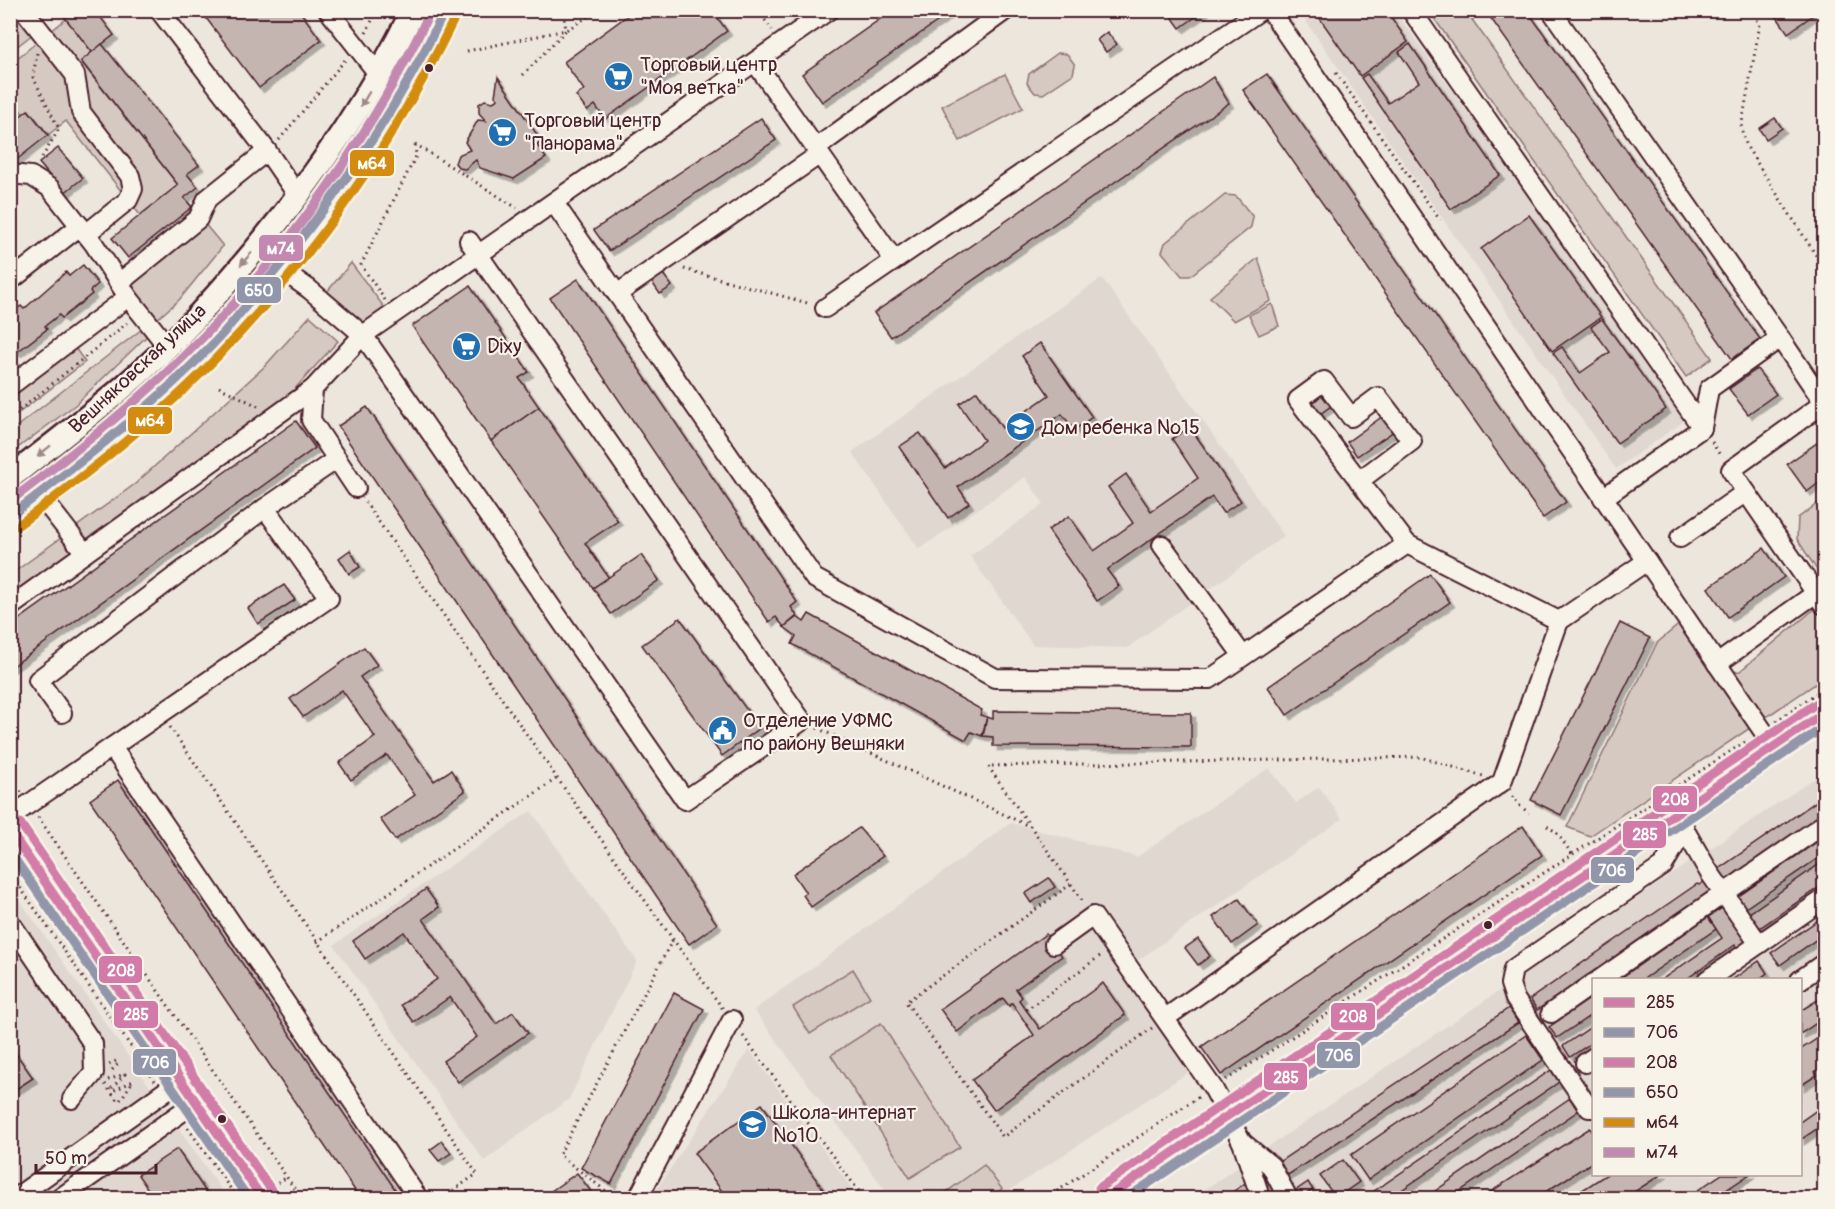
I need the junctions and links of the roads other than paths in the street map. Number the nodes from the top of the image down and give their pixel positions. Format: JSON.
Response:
{"nodes":[{"id":1,"x":24,"y":10,"type":"edge"},
{"id":2,"x":159,"y":10,"type":"edge"},
{"id":3,"x":328,"y":10,"type":"edge"},
{"id":4,"x":413,"y":10,"type":"edge"},
{"id":5,"x":445,"y":10,"type":"edge"},
{"id":6,"x":829,"y":10,"type":"edge"},
{"id":7,"x":1006,"y":10,"type":"edge"},
{"id":8,"x":1262,"y":10,"type":"edge"},
{"id":9,"x":1270,"y":10,"type":"edge"},
{"id":10,"x":1411,"y":10,"type":"edge"},
{"id":11,"x":1551,"y":10,"type":"edge"},
{"id":12,"x":755,"y":62,"type":"junction"},
{"id":13,"x":379,"y":75,"type":"junction"},
{"id":14,"x":273,"y":146,"type":"junction"},
{"id":15,"x":818,"y":151,"type":"junction"},
{"id":16,"x":10,"y":174,"type":"edge"},
{"id":17,"x":298,"y":196,"type":"junction"},
{"id":18,"x":554,"y":203,"type":"junction"},
{"id":19,"x":83,"y":230,"type":"junction"},
{"id":20,"x":474,"y":248,"type":"junction"},
{"id":21,"x":894,"y":260,"type":"junction"},
{"id":22,"x":279,"y":268,"type":"junction"},
{"id":23,"x":10,"y":281,"type":"edge"},
{"id":24,"x":123,"y":290,"type":"junction"},
{"id":25,"x":617,"y":294,"type":"junction"},
{"id":26,"x":825,"y":308,"type":"road end"},
{"id":27,"x":363,"y":335,"type":"junction"},
{"id":28,"x":1780,"y":338,"type":"junction"},
{"id":29,"x":166,"y":346,"type":"junction"},
{"id":30,"x":10,"y":386,"type":"edge"},
{"id":31,"x":313,"y":389,"type":"junction"},
{"id":32,"x":1824,"y":403,"type":"edge"},
{"id":33,"x":1351,"y":417,"type":"junction"},
{"id":34,"x":1702,"y":428,"type":"junction"},
{"id":35,"x":1325,"y":436,"type":"junction"},
{"id":36,"x":337,"y":459,"type":"junction"},
{"id":37,"x":10,"y":478,"type":"edge"},
{"id":38,"x":1359,"y":481,"type":"junction"},
{"id":39,"x":356,"y":488,"type":"road end"},
{"id":40,"x":1746,"y":492,"type":"junction"},
{"id":41,"x":39,"y":494,"type":"junction"},
{"id":42,"x":1603,"y":498,"type":"junction"},
{"id":43,"x":265,"y":508,"type":"junction"},
{"id":44,"x":10,"y":516,"type":"edge"},
{"id":45,"x":1680,"y":538,"type":"dead end"},
{"id":46,"x":1407,"y":544,"type":"junction"},
{"id":47,"x":1162,"y":545,"type":"dead end"},
{"id":48,"x":85,"y":552,"type":"junction"},
{"id":49,"x":1647,"y":561,"type":"junction"},
{"id":50,"x":1820,"y":599,"type":"edge"},
{"id":51,"x":10,"y":607,"type":"edge"},
{"id":52,"x":1559,"y":621,"type":"junction"},
{"id":53,"x":1243,"y":656,"type":"junction"},
{"id":54,"x":1717,"y":664,"type":"junction"},
{"id":55,"x":62,"y":713,"type":"dead end"},
{"id":56,"x":1824,"y":713,"type":"edge"},
{"id":57,"x":112,"y":747,"type":"junction"},
{"id":58,"x":1774,"y":747,"type":"junction"},
{"id":59,"x":10,"y":817,"type":"edge"},
{"id":60,"x":1680,"y":821,"type":"junction"},
{"id":61,"x":1824,"y":824,"type":"edge"},
{"id":62,"x":10,"y":830,"type":"edge"},
{"id":63,"x":1724,"y":893,"type":"junction"},
{"id":64,"x":1824,"y":899,"type":"edge"},
{"id":65,"x":10,"y":922,"type":"edge"},
{"id":66,"x":1759,"y":944,"type":"junction"},
{"id":67,"x":1053,"y":945,"type":"dead end"},
{"id":68,"x":1824,"y":963,"type":"edge"},
{"id":69,"x":1602,"y":978,"type":"edge"},
{"id":70,"x":1710,"y":978,"type":"edge"},
{"id":71,"x":1802,"y":979,"type":"edge"},
{"id":72,"x":1592,"y":984,"type":"edge"},
{"id":73,"x":1551,"y":1013,"type":"dead end"},
{"id":74,"x":1168,"y":1016,"type":"junction"},
{"id":75,"x":732,"y":1020,"type":"road end"},
{"id":76,"x":181,"y":1080,"type":"junction"},
{"id":77,"x":72,"y":1099,"type":"dead end"},
{"id":78,"x":196,"y":1102,"type":"junction"},
{"id":79,"x":1592,"y":1108,"type":"edge"},
{"id":80,"x":123,"y":1110,"type":"junction"},
{"id":81,"x":1226,"y":1117,"type":"junction"},
{"id":82,"x":144,"y":1139,"type":"junction"},
{"id":83,"x":1242,"y":1142,"type":"junction"},
{"id":84,"x":15,"y":1198,"type":"edge"},
{"id":85,"x":60,"y":1198,"type":"edge"},
{"id":86,"x":262,"y":1198,"type":"edge"},
{"id":87,"x":418,"y":1198,"type":"edge"},
{"id":88,"x":638,"y":1198,"type":"edge"},
{"id":89,"x":1106,"y":1198,"type":"edge"},
{"id":90,"x":1257,"y":1198,"type":"edge"},
{"id":91,"x":1288,"y":1198,"type":"edge"}],
"edges":[{"from":1,"to":19,"type":"street"},
{"from":2,"to":14,"type":"street"},
{"from":3,"to":13,"type":"street"},
{"from":4,"to":13,"type":"main road","name":"Вешняковская улица"},
{"from":5,"to":22,"type":"main road","name":"Вешняковская улица"},
{"from":6,"to":12,"type":"street"},
{"from":7,"to":15,"type":"street"},
{"from":8,"to":21,"type":"street"},
{"from":9,"to":42,"type":"street"},
{"from":10,"to":34,"type":"street"},
{"from":11,"to":28,"type":"street"},
{"from":12,"to":15,"type":"street"},
{"from":12,"to":18,"type":"street"},
{"from":13,"to":17,"type":"main road","name":"Вешняковская улица","one_way":true},
{"from":14,"to":17,"type":"street"},
{"from":14,"to":24,"type":"street"},
{"from":15,"to":21,"type":"street"},
{"from":15,"to":25,"type":"street"},
{"from":16,"to":19,"type":"street"},
{"from":17,"to":29,"type":"main road","name":"Вешняковская улица","one_way":true},
{"from":18,"to":20,"type":"street"},
{"from":18,"to":25,"type":"street"},
{"from":19,"to":23,"type":"street"},
{"from":19,"to":24,"type":"street"},
{"from":20,"to":27,"type":"street"},
{"from":20,"to":27,"type":"street"},
{"from":21,"to":26,"type":"street"},
{"from":22,"to":27,"type":"street"},
{"from":22,"to":41,"type":"main road","name":"Вешняковская улица"},
{"from":24,"to":29,"type":"street"},
{"from":24,"to":30,"type":"street"},
{"from":25,"to":53,"type":"street"},
{"from":27,"to":31,"type":"street"},
{"from":28,"to":32,"type":"street"},
{"from":28,"to":34,"type":"street"},
{"from":29,"to":37,"type":"main road","name":"Вешняковская улица","one_way":true},
{"from":31,"to":36,"type":"street"},
{"from":31,"to":48,"type":"street"},
{"from":32,"to":40,"type":"street"},
{"from":33,"to":35,"type":"street"},
{"from":33,"to":35,"type":"street"},
{"from":33,"to":38,"type":"street"},
{"from":34,"to":42,"type":"street"},
{"from":35,"to":38,"type":"street"},
{"from":36,"to":39,"type":"street"},
{"from":36,"to":43,"type":"street"},
{"from":38,"to":46,"type":"street"},
{"from":40,"to":45,"type":"street"},
{"from":40,"to":50,"type":"street"},
{"from":41,"to":44,"type":"main road","name":"Вешняковская улица"},
{"from":41,"to":48,"type":"street"},
{"from":42,"to":49,"type":"street"},
{"from":43,"to":55,"type":"street"},
{"from":43,"to":57,"type":"street"},
{"from":46,"to":52,"type":"street"},
{"from":46,"to":53,"type":"street"},
{"from":47,"to":53,"type":"street"},
{"from":48,"to":51,"type":"street"},
{"from":49,"to":52,"type":"street"},
{"from":49,"to":54,"type":"street"},
{"from":50,"to":54,"type":"street"},
{"from":52,"to":74,"type":"street"},
{"from":54,"to":58,"type":"street"},
{"from":56,"to":58,"type":"street"},
{"from":57,"to":59,"type":"street"},
{"from":57,"to":87,"type":"street"},
{"from":58,"to":60,"type":"street"},
{"from":60,"to":63,"type":"street"},
{"from":60,"to":79,"type":"street"},
{"from":60,"to":81,"type":"street"},
{"from":61,"to":63,"type":"street"},
{"from":62,"to":76,"type":"street"},
{"from":63,"to":66,"type":"street"},
{"from":63,"to":69,"type":"street"},
{"from":64,"to":66,"type":"street"},
{"from":65,"to":77,"type":"street"},
{"from":66,"to":70,"type":"street"},
{"from":67,"to":74,"type":"street"},
{"from":68,"to":71,"type":"street"},
{"from":72,"to":73,"type":"street"},
{"from":74,"to":81,"type":"street"},
{"from":75,"to":88,"type":"street"},
{"from":76,"to":78,"type":"street"},
{"from":76,"to":80,"type":"street"},
{"from":78,"to":82,"type":"street"},
{"from":78,"to":86,"type":"street"},
{"from":80,"to":82,"type":"street"},
{"from":80,"to":84,"type":"street"},
{"from":81,"to":83,"type":"street"},
{"from":81,"to":89,"type":"street"},
{"from":82,"to":85,"type":"street"},
{"from":83,"to":90,"type":"street"},
{"from":83,"to":91,"type":"street"}]}
